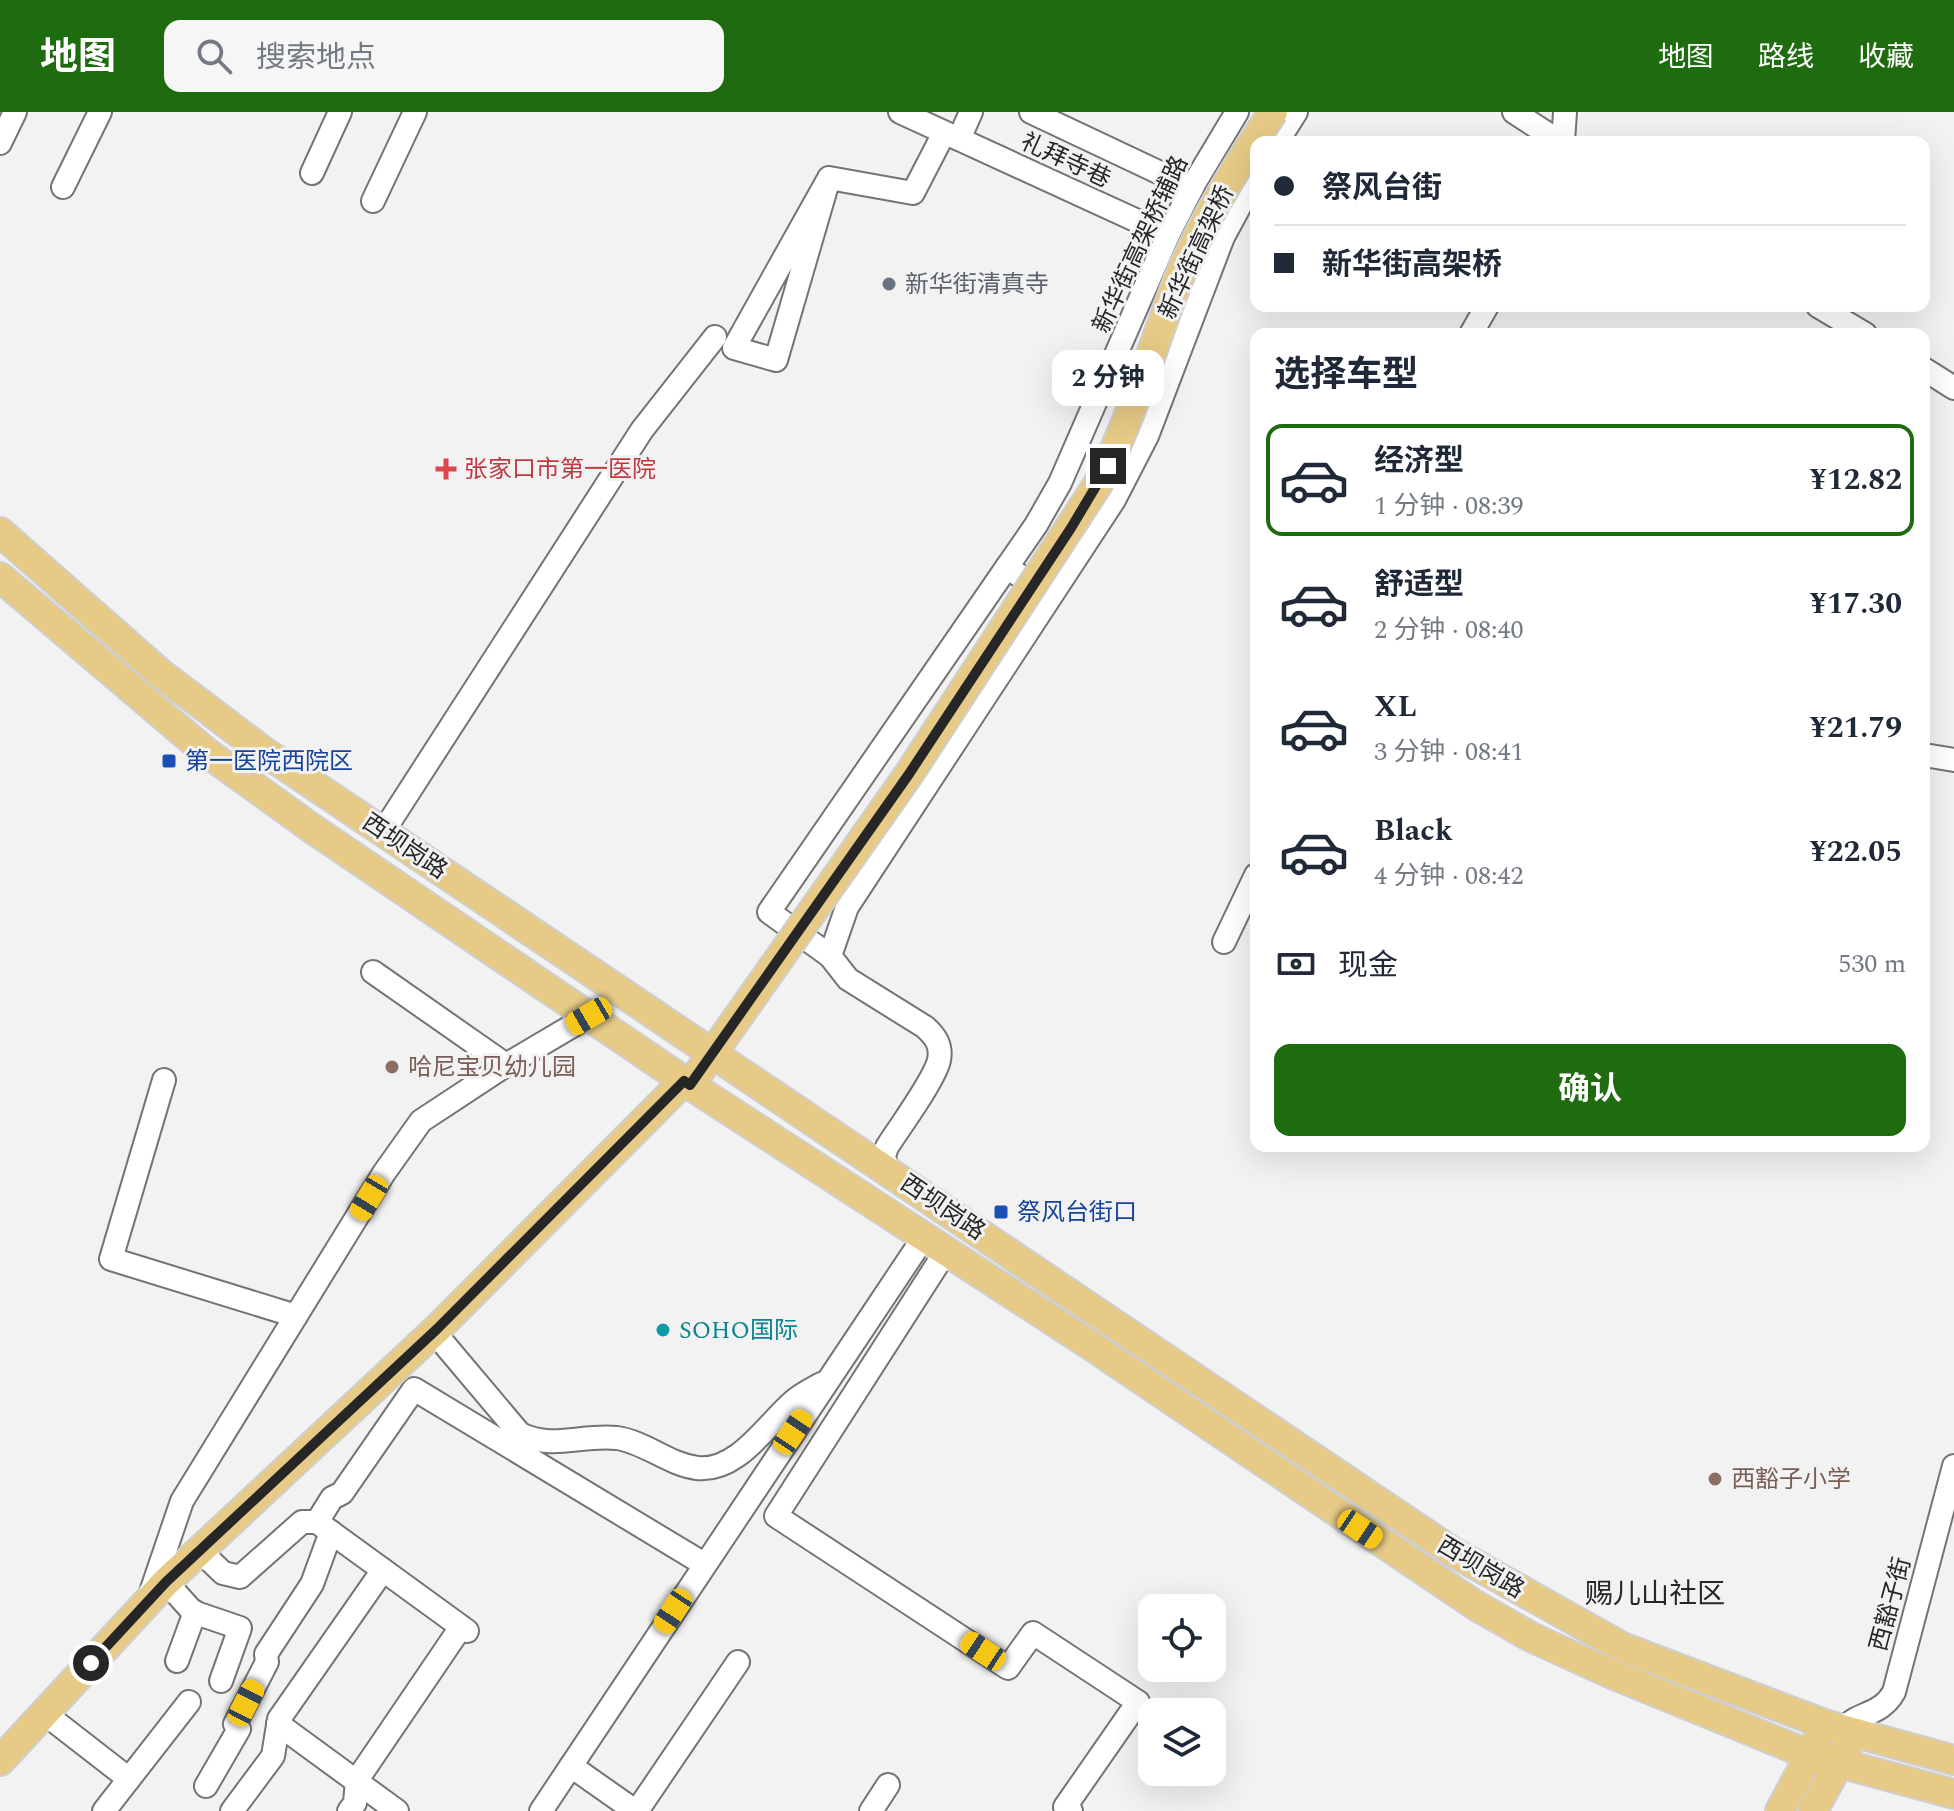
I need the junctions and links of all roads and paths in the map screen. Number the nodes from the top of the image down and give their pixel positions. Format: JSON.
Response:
{"nodes":[{"id":1,"x":15,"y":112,"type":"edge"},
{"id":2,"x":100,"y":112,"type":"edge"},
{"id":3,"x":340,"y":112,"type":"edge"},
{"id":4,"x":415,"y":112,"type":"edge"},
{"id":5,"x":900,"y":112,"type":"edge"},
{"id":6,"x":971,"y":112,"type":"edge"},
{"id":7,"x":1031,"y":112,"type":"edge"},
{"id":8,"x":1237,"y":112,"type":"edge"},
{"id":9,"x":1256,"y":112,"type":"edge"},
{"id":10,"x":1273,"y":112,"type":"edge"},
{"id":11,"x":1296,"y":112,"type":"edge"},
{"id":12,"x":1514,"y":112,"type":"edge"},
{"id":13,"x":1565,"y":112,"type":"edge"},
{"id":14,"x":951,"y":136,"type":"junction"},
{"id":15,"x":1257,"y":136,"type":"edge"},
{"id":16,"x":1281,"y":136,"type":"edge"},
{"id":17,"x":1552,"y":136,"type":"edge"},
{"id":18,"x":1562,"y":136,"type":"edge"},
{"id":19,"x":0,"y":143,"type":"edge"},
{"id":20,"x":1250,"y":147,"type":"edge"},
{"id":21,"x":312,"y":173,"type":"dead end"},
{"id":22,"x":829,"y":178,"type":"junction"},
{"id":23,"x":63,"y":187,"type":"dead end"},
{"id":24,"x":1250,"y":187,"type":"edge"},
{"id":25,"x":1192,"y":188,"type":"junction"},
{"id":26,"x":373,"y":201,"type":"dead end"},
{"id":27,"x":1168,"y":235,"type":"junction"},
{"id":28,"x":1828,"y":312,"type":"edge"},
{"id":29,"x":1855,"y":328,"type":"edge"},
{"id":30,"x":715,"y":337,"type":"dead end"},
{"id":31,"x":1930,"y":373,"type":"edge"},
{"id":32,"x":1954,"y":388,"type":"edge"},
{"id":33,"x":0,"y":532,"type":"edge"},
{"id":34,"x":1007,"y":567,"type":"junction"},
{"id":35,"x":0,"y":577,"type":"edge"},
{"id":36,"x":1049,"y":597,"type":"junction"},
{"id":37,"x":1930,"y":756,"type":"edge"},
{"id":38,"x":1954,"y":760,"type":"edge"},
{"id":39,"x":383,"y":832,"type":"junction"},
{"id":40,"x":1250,"y":888,"type":"edge"},
{"id":41,"x":1224,"y":942,"type":"dead end"},
{"id":42,"x":830,"y":956,"type":"junction"},
{"id":43,"x":769,"y":962,"type":"junction"},
{"id":44,"x":373,"y":972,"type":"dead end"},
{"id":45,"x":589,"y":1016,"type":"junction"},
{"id":46,"x":708,"y":1049,"type":"junction"},
{"id":47,"x":506,"y":1065,"type":"junction"},
{"id":48,"x":164,"y":1080,"type":"dead end"},
{"id":49,"x":684,"y":1081,"type":"junction"},
{"id":50,"x":887,"y":1170,"type":"junction"},
{"id":51,"x":935,"y":1244,"type":"junction"},
{"id":52,"x":296,"y":1316,"type":"junction"},
{"id":53,"x":434,"y":1332,"type":"junction"},
{"id":54,"x":828,"y":1379,"type":"junction"},
{"id":55,"x":1954,"y":1466,"type":"edge"},
{"id":56,"x":324,"y":1527,"type":"junction"},
{"id":57,"x":199,"y":1550,"type":"junction"},
{"id":58,"x":704,"y":1564,"type":"junction"},
{"id":59,"x":383,"y":1570,"type":"junction"},
{"id":60,"x":158,"y":1591,"type":"junction"},
{"id":61,"x":195,"y":1612,"type":"junction"},
{"id":62,"x":177,"y":1661,"type":"dead end"},
{"id":63,"x":738,"y":1662,"type":"dead end"},
{"id":64,"x":221,"y":1681,"type":"dead end"},
{"id":65,"x":189,"y":1702,"type":"dead end"},
{"id":66,"x":44,"y":1713,"type":"junction"},
{"id":67,"x":278,"y":1724,"type":"junction"},
{"id":68,"x":1841,"y":1730,"type":"junction"},
{"id":69,"x":1810,"y":1755,"type":"junction"},
{"id":70,"x":1954,"y":1760,"type":"edge"},
{"id":71,"x":0,"y":1761,"type":"edge"},
{"id":72,"x":1838,"y":1763,"type":"junction"},
{"id":73,"x":571,"y":1766,"type":"junction"},
{"id":74,"x":129,"y":1779,"type":"junction"},
{"id":75,"x":357,"y":1780,"type":"junction"},
{"id":76,"x":888,"y":1785,"type":"dead end"},
{"id":77,"x":206,"y":1786,"type":"dead end"},
{"id":78,"x":1954,"y":1794,"type":"edge"},
{"id":79,"x":104,"y":1811,"type":"edge"},
{"id":80,"x":232,"y":1811,"type":"edge"},
{"id":81,"x":349,"y":1811,"type":"edge"},
{"id":82,"x":397,"y":1811,"type":"edge"},
{"id":83,"x":541,"y":1811,"type":"edge"},
{"id":84,"x":636,"y":1811,"type":"edge"},
{"id":85,"x":871,"y":1811,"type":"edge"},
{"id":86,"x":1071,"y":1811,"type":"edge"},
{"id":87,"x":1780,"y":1811,"type":"edge"},
{"id":88,"x":1813,"y":1811,"type":"edge"}],
"edges":[{"from":1,"to":19,"type":"street"},
{"from":2,"to":23,"type":"street"},
{"from":3,"to":21,"type":"street"},
{"from":4,"to":26,"type":"street"},
{"from":5,"to":14,"type":"street","name":"礼拜寺巷"},
{"from":6,"to":14,"type":"street"},
{"from":7,"to":25,"type":"street"},
{"from":8,"to":25,"type":"street","name":"新华街高架桥辅路"},
{"from":9,"to":43,"type":"main road","name":"新华街高架桥"},
{"from":10,"to":15,"type":"main road","name":"新华街高架桥","bridge":true},
{"from":11,"to":16,"type":"street"},
{"from":12,"to":17,"type":"street"},
{"from":13,"to":18,"type":"street"},
{"from":14,"to":22,"type":"street"},
{"from":14,"to":27,"type":"street","name":"礼拜寺巷"},
{"from":20,"to":43,"type":"main road","name":"新华街高架桥","bridge":true},
{"from":22,"to":22,"type":"street"},
{"from":24,"to":36,"type":"street"},
{"from":25,"to":27,"type":"street","name":"新华街高架桥辅路"},
{"from":27,"to":34,"type":"street","name":"新华街高架桥辅路"},
{"from":28,"to":29,"type":"street"},
{"from":30,"to":39,"type":"street"},
{"from":31,"to":32,"type":"street"},
{"from":33,"to":39,"type":"main road","name":"西坝岗路"},
{"from":34,"to":36,"type":"street"},
{"from":34,"to":42,"type":"street","name":"新华街高架桥辅路"},
{"from":35,"to":45,"type":"main road","name":"西坝岗路"},
{"from":36,"to":42,"type":"street"},
{"from":37,"to":38,"type":"street"},
{"from":39,"to":46,"type":"main road","name":"西坝岗路"},
{"from":40,"to":41,"type":"street"},
{"from":42,"to":50,"type":"street"},
{"from":43,"to":46,"type":"main road"},
{"from":44,"to":47,"type":"street"},
{"from":45,"to":47,"type":"street"},
{"from":45,"to":49,"type":"main road","name":"西坝岗路"},
{"from":46,"to":49,"type":"main road"},
{"from":46,"to":50,"type":"main road","name":"西坝岗路"},
{"from":47,"to":52,"type":"street"},
{"from":48,"to":52,"type":"street"},
{"from":49,"to":51,"type":"main road","name":"西坝岗路"},
{"from":49,"to":53,"type":"main road"},
{"from":50,"to":68,"type":"main road","name":"西坝岗路"},
{"from":51,"to":54,"type":"street"},
{"from":51,"to":69,"type":"main road","name":"西坝岗路"},
{"from":51,"to":86,"type":"street"},
{"from":52,"to":60,"type":"street"},
{"from":53,"to":54,"type":"street"},
{"from":53,"to":57,"type":"main road"},
{"from":54,"to":58,"type":"street"},
{"from":55,"to":68,"type":"street","name":"西豁子街"},
{"from":56,"to":57,"type":"street"},
{"from":56,"to":58,"type":"street"},
{"from":56,"to":59,"type":"street"},
{"from":56,"to":77,"type":"street"},
{"from":57,"to":60,"type":"main road"},
{"from":58,"to":73,"type":"street"},
{"from":59,"to":67,"type":"street"},
{"from":59,"to":75,"type":"street"},
{"from":60,"to":61,"type":"street"},
{"from":60,"to":66,"type":"main road"},
{"from":61,"to":62,"type":"street"},
{"from":61,"to":64,"type":"street"},
{"from":63,"to":84,"type":"street"},
{"from":65,"to":74,"type":"street"},
{"from":66,"to":71,"type":"main road"},
{"from":66,"to":74,"type":"street"},
{"from":67,"to":75,"type":"street"},
{"from":67,"to":80,"type":"street"},
{"from":68,"to":69,"type":"main road"},
{"from":68,"to":70,"type":"main road","name":"西坝岗路"},
{"from":68,"to":72,"type":"main road"},
{"from":69,"to":72,"type":"main road","name":"西坝岗路"},
{"from":69,"to":87,"type":"main road"},
{"from":72,"to":78,"type":"main road","name":"西坝岗路"},
{"from":72,"to":88,"type":"main road"},
{"from":73,"to":83,"type":"street"},
{"from":73,"to":84,"type":"street"},
{"from":74,"to":79,"type":"street"},
{"from":75,"to":81,"type":"street"},
{"from":75,"to":82,"type":"street"},
{"from":76,"to":85,"type":"street"}]}
